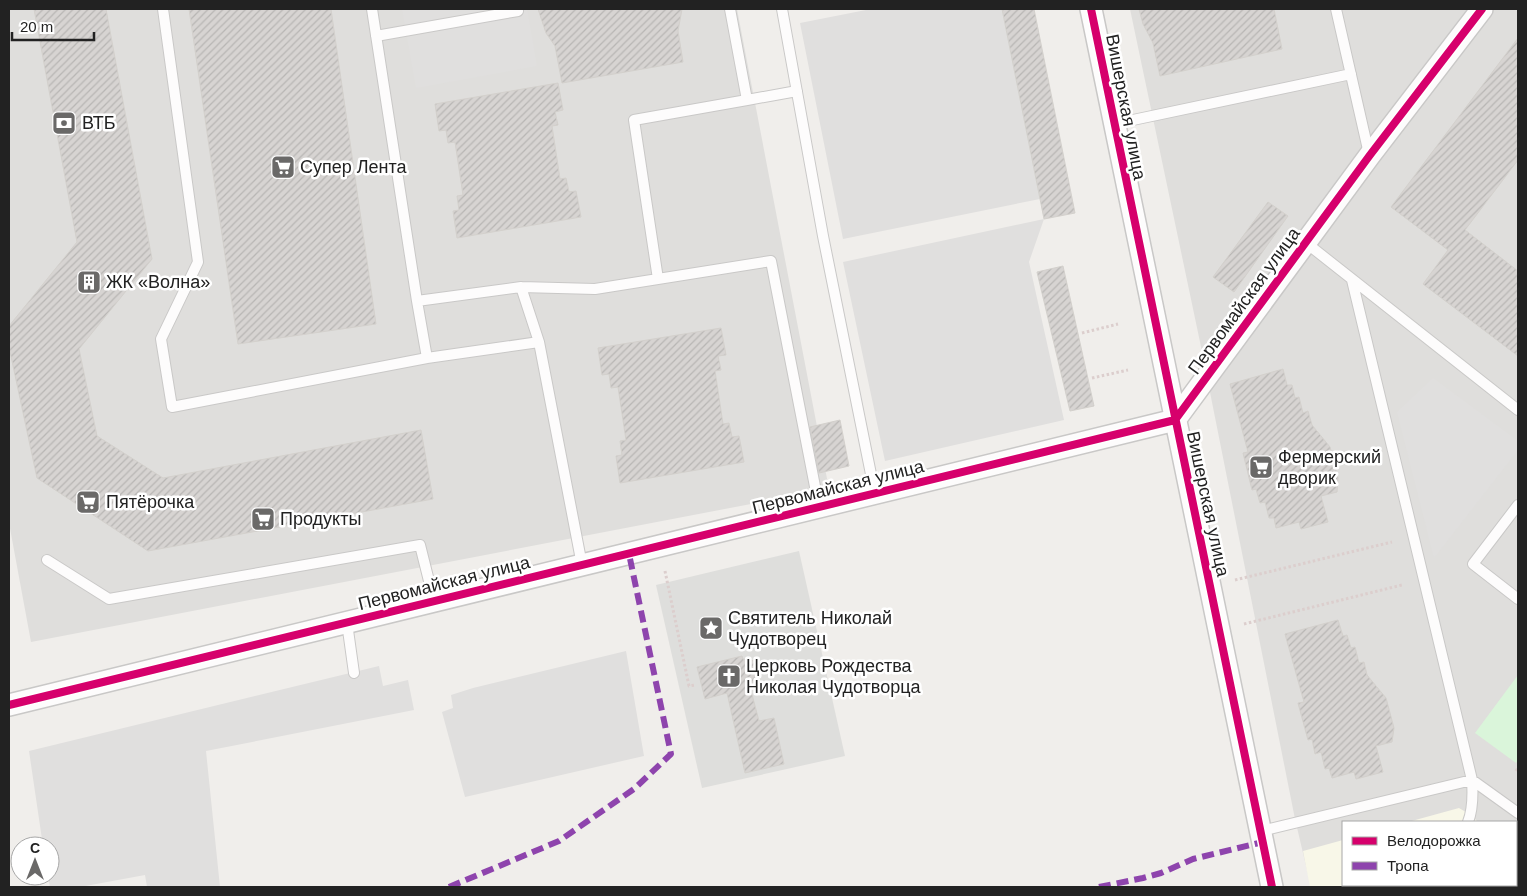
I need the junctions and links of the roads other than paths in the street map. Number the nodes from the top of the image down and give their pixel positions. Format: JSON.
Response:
{"nodes":[{"id":1,"x":163,"y":9,"type":"edge"},
{"id":2,"x":372,"y":9,"type":"edge"},
{"id":3,"x":730,"y":9,"type":"edge"},
{"id":4,"x":782,"y":9,"type":"edge"},
{"id":5,"x":1091,"y":9,"type":"edge"},
{"id":6,"x":1336,"y":9,"type":"edge"},
{"id":7,"x":1482,"y":9,"type":"edge"},
{"id":8,"x":518,"y":11,"type":"dead end"},
{"id":9,"x":376,"y":36,"type":"junction"},
{"id":10,"x":1351,"y":74,"type":"junction"},
{"id":11,"x":797,"y":91,"type":"junction"},
{"id":12,"x":747,"y":100,"type":"junction"},
{"id":13,"x":1114,"y":124,"type":"junction"},
{"id":14,"x":1370,"y":155,"type":"junction"},
{"id":15,"x":1305,"y":242,"type":"junction"},
{"id":16,"x":658,"y":279,"type":"junction"},
{"id":17,"x":1352,"y":280,"type":"junction"},
{"id":18,"x":521,"y":287,"type":"junction"},
{"id":19,"x":417,"y":301,"type":"junction"},
{"id":20,"x":539,"y":342,"type":"junction"},
{"id":21,"x":428,"y":358,"type":"junction"},
{"id":22,"x":1518,"y":410,"type":"edge"},
{"id":23,"x":1175,"y":420,"type":"junction"},
{"id":24,"x":875,"y":494,"type":"junction"},
{"id":25,"x":1518,"y":505,"type":"edge"},
{"id":26,"x":819,"y":508,"type":"junction"},
{"id":27,"x":47,"y":560,"type":"dead end"},
{"id":28,"x":582,"y":565,"type":"junction"},
{"id":29,"x":1518,"y":599,"type":"edge"},
{"id":30,"x":434,"y":602,"type":"junction"},
{"id":31,"x":347,"y":622,"type":"junction"},
{"id":32,"x":354,"y":672,"type":"dead end"},
{"id":33,"x":9,"y":705,"type":"edge"},
{"id":34,"x":1472,"y":780,"type":"junction"},
{"id":35,"x":1518,"y":813,"type":"edge"},
{"id":36,"x":1468,"y":821,"type":"edge"},
{"id":37,"x":1260,"y":831,"type":"junction"},
{"id":38,"x":1272,"y":887,"type":"edge"}],
"edges":[{"from":1,"to":21,"type":"lane"},
{"from":2,"to":9,"type":"lane"},
{"from":3,"to":12,"type":"lane"},
{"from":4,"to":11,"type":"lane"},
{"from":5,"to":13,"type":"street","name":"Вишерская улица"},
{"from":6,"to":10,"type":"lane"},
{"from":7,"to":14,"type":"street","name":"Первомайская улица"},
{"from":8,"to":9,"type":"lane"},
{"from":9,"to":19,"type":"lane"},
{"from":10,"to":13,"type":"lane"},
{"from":10,"to":14,"type":"lane"},
{"from":11,"to":12,"type":"lane"},
{"from":11,"to":24,"type":"lane"},
{"from":12,"to":16,"type":"lane"},
{"from":13,"to":23,"type":"street","name":"Вишерская улица"},
{"from":14,"to":15,"type":"street","name":"Первомайская улица"},
{"from":15,"to":17,"type":"lane"},
{"from":15,"to":23,"type":"street","name":"Первомайская улица"},
{"from":16,"to":18,"type":"lane"},
{"from":16,"to":26,"type":"lane"},
{"from":17,"to":22,"type":"lane"},
{"from":17,"to":34,"type":"lane"},
{"from":18,"to":19,"type":"lane"},
{"from":18,"to":20,"type":"lane"},
{"from":19,"to":21,"type":"lane"},
{"from":20,"to":21,"type":"lane"},
{"from":20,"to":28,"type":"lane"},
{"from":23,"to":24,"type":"street","name":"Первомайская улица"},
{"from":23,"to":37,"type":"street","name":"Вишерская улица"},
{"from":24,"to":26,"type":"street","name":"Первомайская улица"},
{"from":25,"to":29,"type":"lane"},
{"from":26,"to":28,"type":"street","name":"Первомайская улица"},
{"from":27,"to":30,"type":"lane"},
{"from":28,"to":30,"type":"street","name":"Первомайская улица"},
{"from":30,"to":31,"type":"street","name":"Первомайская улица"},
{"from":31,"to":32,"type":"lane"},
{"from":31,"to":33,"type":"street","name":"Первомайская улица"},
{"from":34,"to":35,"type":"lane"},
{"from":34,"to":36,"type":"lane"},
{"from":34,"to":37,"type":"lane"},
{"from":37,"to":38,"type":"street","name":"Вишерская улица"}]}
